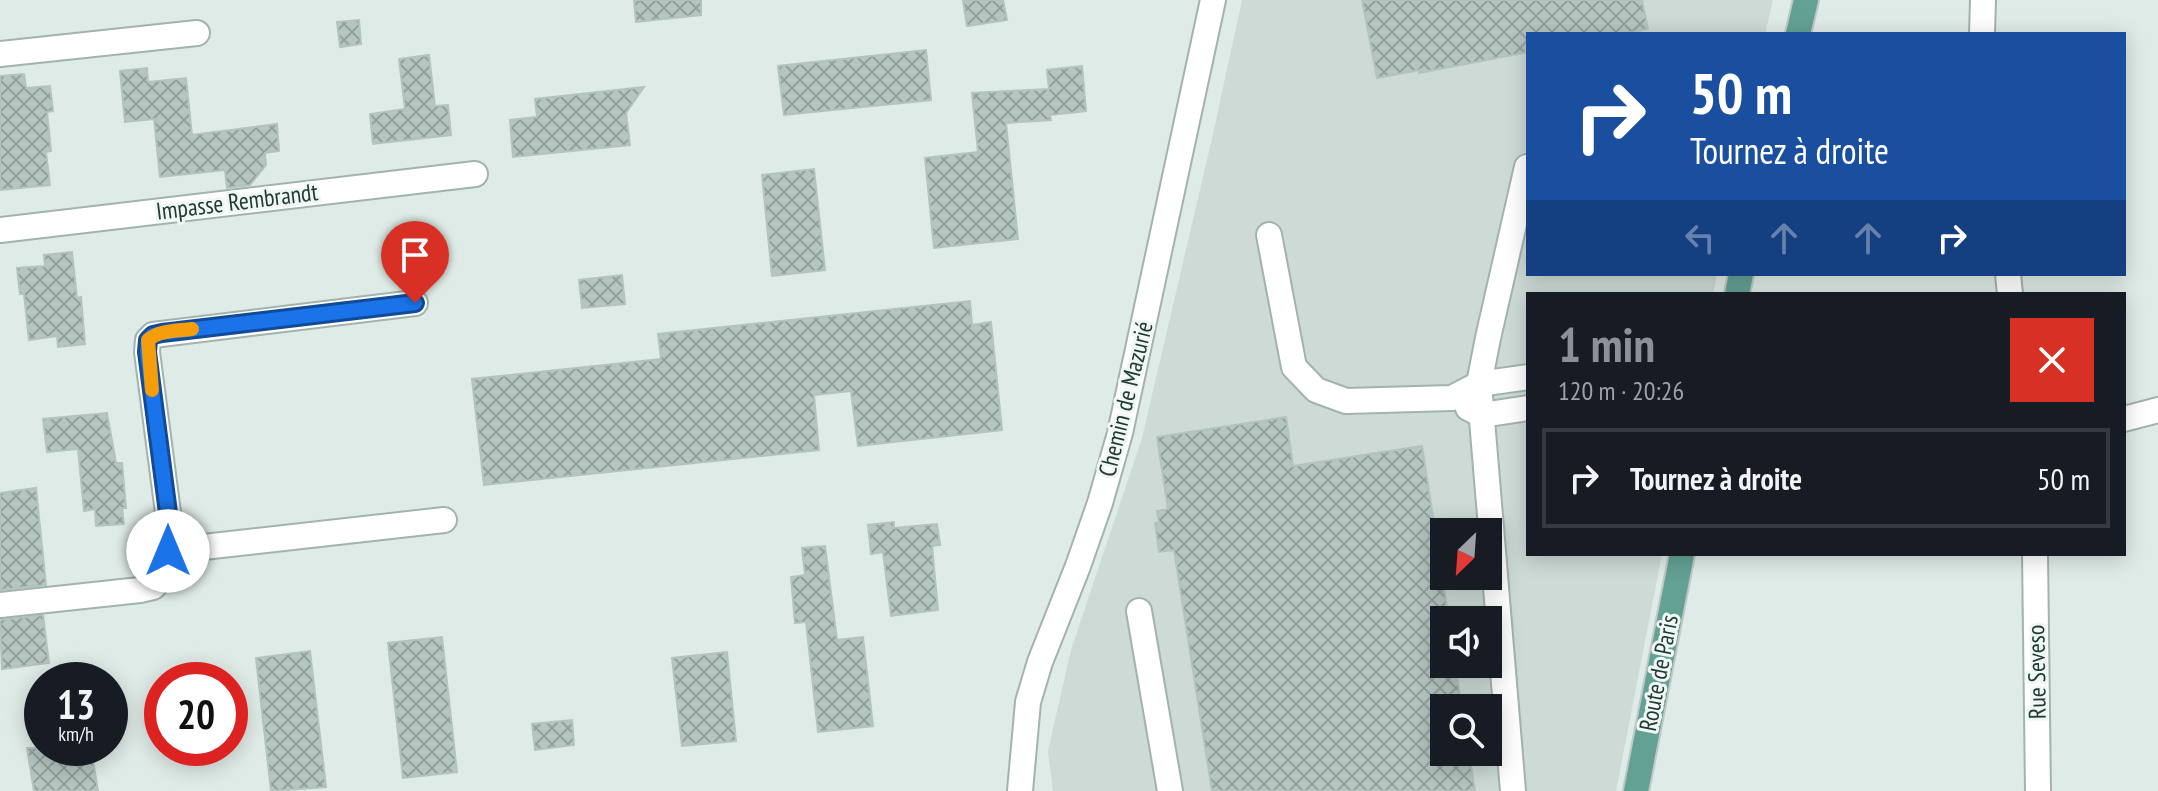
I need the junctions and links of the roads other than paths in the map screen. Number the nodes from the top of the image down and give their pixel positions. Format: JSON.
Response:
{"nodes":[{"id":1,"x":1213,"y":0,"type":"edge"},
{"id":2,"x":1806,"y":0,"type":"edge"},
{"id":3,"x":1983,"y":0,"type":"edge"},
{"id":4,"x":1798,"y":32,"type":"edge"},
{"id":5,"x":1982,"y":32,"type":"edge"},
{"id":6,"x":197,"y":33,"type":"dead end"},
{"id":7,"x":0,"y":54,"type":"edge"},
{"id":8,"x":1526,"y":171,"type":"edge"},
{"id":9,"x":475,"y":174,"type":"dead end"},
{"id":10,"x":0,"y":230,"type":"edge"},
{"id":11,"x":1269,"y":235,"type":"dead end"},
{"id":12,"x":415,"y":303,"type":"dead end"},
{"id":13,"x":1526,"y":377,"type":"edge"},
{"id":14,"x":1479,"y":384,"type":"junction"},
{"id":15,"x":1452,"y":398,"type":"junction"},
{"id":16,"x":1526,"y":408,"type":"edge"},
{"id":17,"x":2158,"y":410,"type":"edge"},
{"id":18,"x":1482,"y":415,"type":"junction"},
{"id":19,"x":2126,"y":418,"type":"edge"},
{"id":20,"x":444,"y":520,"type":"dead end"},
{"id":21,"x":168,"y":551,"type":"junction"},
{"id":22,"x":1682,"y":556,"type":"edge"},
{"id":23,"x":2035,"y":556,"type":"edge"},
{"id":24,"x":0,"y":605,"type":"edge"},
{"id":25,"x":1139,"y":611,"type":"dead end"},
{"id":26,"x":1020,"y":791,"type":"edge"},
{"id":27,"x":1170,"y":791,"type":"edge"},
{"id":28,"x":1513,"y":791,"type":"edge"},
{"id":29,"x":1636,"y":791,"type":"edge"},
{"id":30,"x":2038,"y":791,"type":"edge"}],
"edges":[{"from":1,"to":26,"type":"street","name":"Chemin de Mazurié"},
{"from":2,"to":4,"type":"main road"},
{"from":3,"to":5,"type":"street"},
{"from":6,"to":7,"type":"street"},
{"from":8,"to":14,"type":"street"},
{"from":9,"to":10,"type":"street","name":"Impasse Rembrandt"},
{"from":11,"to":15,"type":"street"},
{"from":12,"to":21,"type":"street"},
{"from":13,"to":14,"type":"street"},
{"from":14,"to":15,"type":"street"},
{"from":14,"to":18,"type":"street"},
{"from":15,"to":18,"type":"street"},
{"from":16,"to":18,"type":"street"},
{"from":17,"to":19,"type":"street"},
{"from":18,"to":28,"type":"street"},
{"from":20,"to":21,"type":"street"},
{"from":21,"to":24,"type":"street"},
{"from":22,"to":29,"type":"main road","name":"Route de Paris"},
{"from":23,"to":30,"type":"street","name":"Rue Seveso"},
{"from":25,"to":27,"type":"street"}]}
